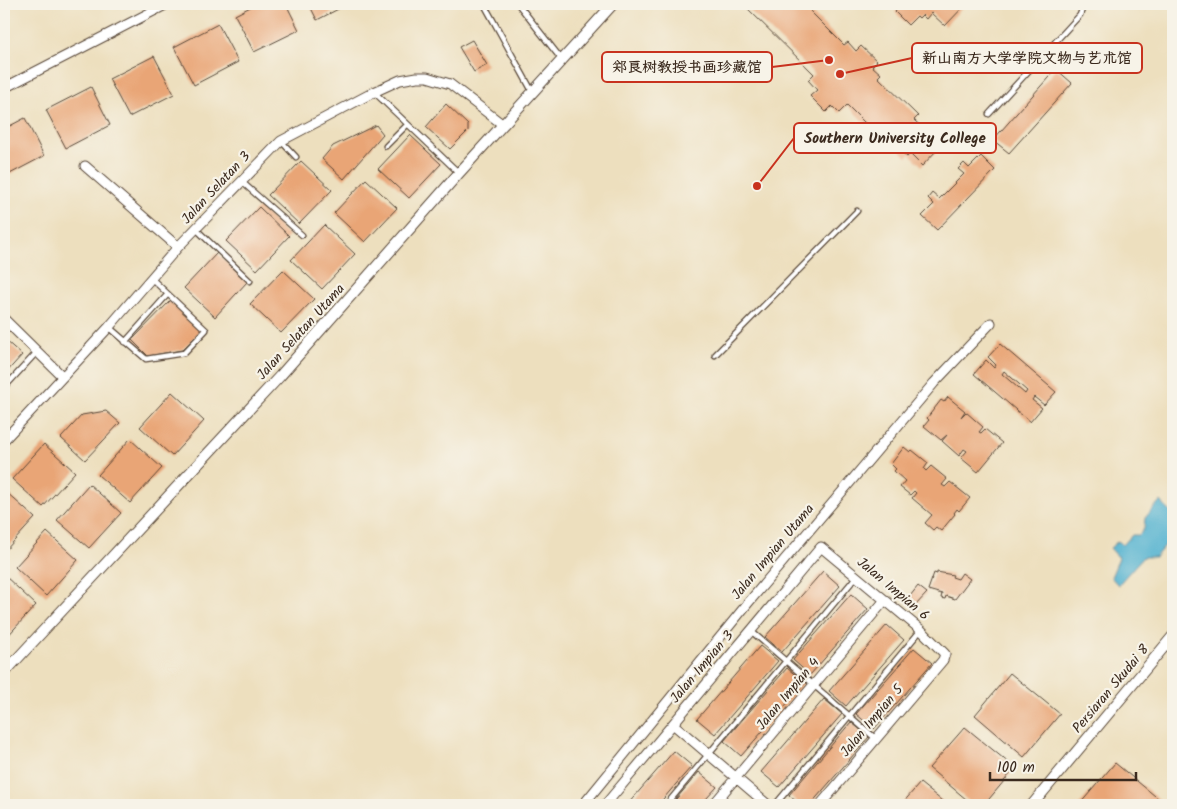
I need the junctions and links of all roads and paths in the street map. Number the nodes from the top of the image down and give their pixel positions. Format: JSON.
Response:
{"nodes":[{"id":1,"x":167,"y":4,"type":"edge"},
{"id":2,"x":484,"y":4,"type":"edge"},
{"id":3,"x":518,"y":4,"type":"edge"},
{"id":4,"x":613,"y":4,"type":"edge"},
{"id":5,"x":1084,"y":4,"type":"edge"},
{"id":6,"x":562,"y":60,"type":"junction"},
{"id":7,"x":4,"y":88,"type":"edge"},
{"id":8,"x":374,"y":92,"type":"junction"},
{"id":9,"x":533,"y":92,"type":"junction"},
{"id":10,"x":989,"y":114,"type":"dead end"},
{"id":11,"x":502,"y":124,"type":"junction"},
{"id":12,"x":407,"y":125,"type":"junction"},
{"id":13,"x":281,"y":141,"type":"junction"},
{"id":14,"x":386,"y":146,"type":"dead end"},
{"id":15,"x":296,"y":157,"type":"dead end"},
{"id":16,"x":85,"y":166,"type":"dead end"},
{"id":17,"x":459,"y":173,"type":"junction"},
{"id":18,"x":240,"y":181,"type":"junction"},
{"id":19,"x":857,"y":211,"type":"dead end"},
{"id":20,"x":196,"y":229,"type":"junction"},
{"id":21,"x":302,"y":235,"type":"dead end"},
{"id":22,"x":178,"y":247,"type":"junction"},
{"id":23,"x":152,"y":279,"type":"junction"},
{"id":24,"x":250,"y":281,"type":"dead end"},
{"id":25,"x":168,"y":294,"type":"junction"},
{"id":26,"x":4,"y":319,"type":"edge"},
{"id":27,"x":991,"y":323,"type":"dead end"},
{"id":28,"x":110,"y":327,"type":"junction"},
{"id":29,"x":125,"y":342,"type":"junction"},
{"id":30,"x":38,"y":352,"type":"junction"},
{"id":31,"x":715,"y":355,"type":"dead end"},
{"id":32,"x":62,"y":376,"type":"junction"},
{"id":33,"x":4,"y":388,"type":"edge"},
{"id":34,"x":4,"y":440,"type":"edge"},
{"id":35,"x":821,"y":546,"type":"joint"},
{"id":36,"x":857,"y":576,"type":"junction"},
{"id":37,"x":885,"y":600,"type":"junction"},
{"id":38,"x":921,"y":630,"type":"junction"},
{"id":39,"x":751,"y":631,"type":"junction"},
{"id":40,"x":1173,"y":636,"type":"edge"},
{"id":41,"x":945,"y":654,"type":"joint"},
{"id":42,"x":786,"y":661,"type":"junction"},
{"id":43,"x":4,"y":673,"type":"edge"},
{"id":44,"x":814,"y":685,"type":"junction"},
{"id":45,"x":849,"y":716,"type":"junction"},
{"id":46,"x":673,"y":724,"type":"junction"},
{"id":47,"x":875,"y":738,"type":"junction"},
{"id":48,"x":708,"y":754,"type":"junction"},
{"id":49,"x":736,"y":778,"type":"junction"},
{"id":50,"x":583,"y":805,"type":"edge"},
{"id":51,"x":605,"y":805,"type":"edge"},
{"id":52,"x":666,"y":805,"type":"edge"},
{"id":53,"x":713,"y":805,"type":"edge"},
{"id":54,"x":768,"y":805,"type":"edge"},
{"id":55,"x":775,"y":805,"type":"edge"},
{"id":56,"x":820,"y":805,"type":"edge"},
{"id":57,"x":1032,"y":805,"type":"edge"}],
"edges":[{"from":1,"to":7,"type":"street"},
{"from":2,"to":9,"type":"lane"},
{"from":3,"to":6,"type":"lane"},
{"from":4,"to":6,"type":"street","name":"Jalan Selatan Utama"},
{"from":5,"to":10,"type":"lane"},
{"from":6,"to":9,"type":"street","name":"Jalan Selatan Utama"},
{"from":8,"to":11,"type":"street","name":"Jalan Selatan 3"},
{"from":8,"to":12,"type":"lane"},
{"from":8,"to":13,"type":"street","name":"Jalan Selatan 3"},
{"from":9,"to":11,"type":"street","name":"Jalan Selatan Utama"},
{"from":11,"to":17,"type":"street","name":"Jalan Selatan Utama"},
{"from":12,"to":14,"type":"lane"},
{"from":12,"to":17,"type":"lane"},
{"from":13,"to":15,"type":"lane"},
{"from":13,"to":18,"type":"street","name":"Jalan Selatan 3"},
{"from":16,"to":22,"type":"street"},
{"from":17,"to":43,"type":"street","name":"Jalan Selatan Utama"},
{"from":18,"to":20,"type":"street","name":"Jalan Selatan 3"},
{"from":18,"to":21,"type":"lane"},
{"from":19,"to":31,"type":"lane"},
{"from":20,"to":22,"type":"street","name":"Jalan Selatan 3"},
{"from":20,"to":24,"type":"lane"},
{"from":22,"to":23,"type":"street","name":"Jalan Selatan 3"},
{"from":23,"to":25,"type":"lane"},
{"from":23,"to":28,"type":"street","name":"Jalan Selatan 3"},
{"from":25,"to":29,"type":"lane"},
{"from":25,"to":29,"type":"lane"},
{"from":26,"to":30,"type":"street"},
{"from":27,"to":50,"type":"street","name":"Jalan Impian Utama"},
{"from":28,"to":29,"type":"lane"},
{"from":28,"to":32,"type":"street","name":"Jalan Selatan 3"},
{"from":30,"to":32,"type":"street"},
{"from":30,"to":33,"type":"lane"},
{"from":32,"to":34,"type":"street","name":"Jalan Selatan 3"},
{"from":35,"to":36,"type":"street","name":"Jalan Impian 6"},
{"from":35,"to":39,"type":"street","name":"Jalan Impian 3"},
{"from":36,"to":37,"type":"street","name":"Jalan Impian 6"},
{"from":36,"to":42,"type":"lane"},
{"from":37,"to":38,"type":"street","name":"Jalan Impian 6"},
{"from":37,"to":44,"type":"street","name":"Jalan Impian 4"},
{"from":38,"to":41,"type":"street","name":"Jalan Impian 6"},
{"from":38,"to":45,"type":"lane"},
{"from":39,"to":42,"type":"lane"},
{"from":39,"to":46,"type":"street","name":"Jalan Impian 3"},
{"from":40,"to":57,"type":"street","name":"Persiaran Skudai 8"},
{"from":41,"to":47,"type":"street","name":"Jalan Impian 5"},
{"from":42,"to":44,"type":"lane"},
{"from":42,"to":48,"type":"lane"},
{"from":44,"to":45,"type":"lane"},
{"from":44,"to":49,"type":"street","name":"Jalan Impian 4"},
{"from":45,"to":47,"type":"lane"},
{"from":45,"to":55,"type":"lane"},
{"from":46,"to":48,"type":"street"},
{"from":46,"to":51,"type":"street","name":"Jalan Impian 3"},
{"from":47,"to":56,"type":"street","name":"Jalan Impian 5"},
{"from":48,"to":49,"type":"street"},
{"from":48,"to":52,"type":"lane"},
{"from":49,"to":53,"type":"street","name":"Jalan Impian 4"},
{"from":49,"to":54,"type":"street"}]}
